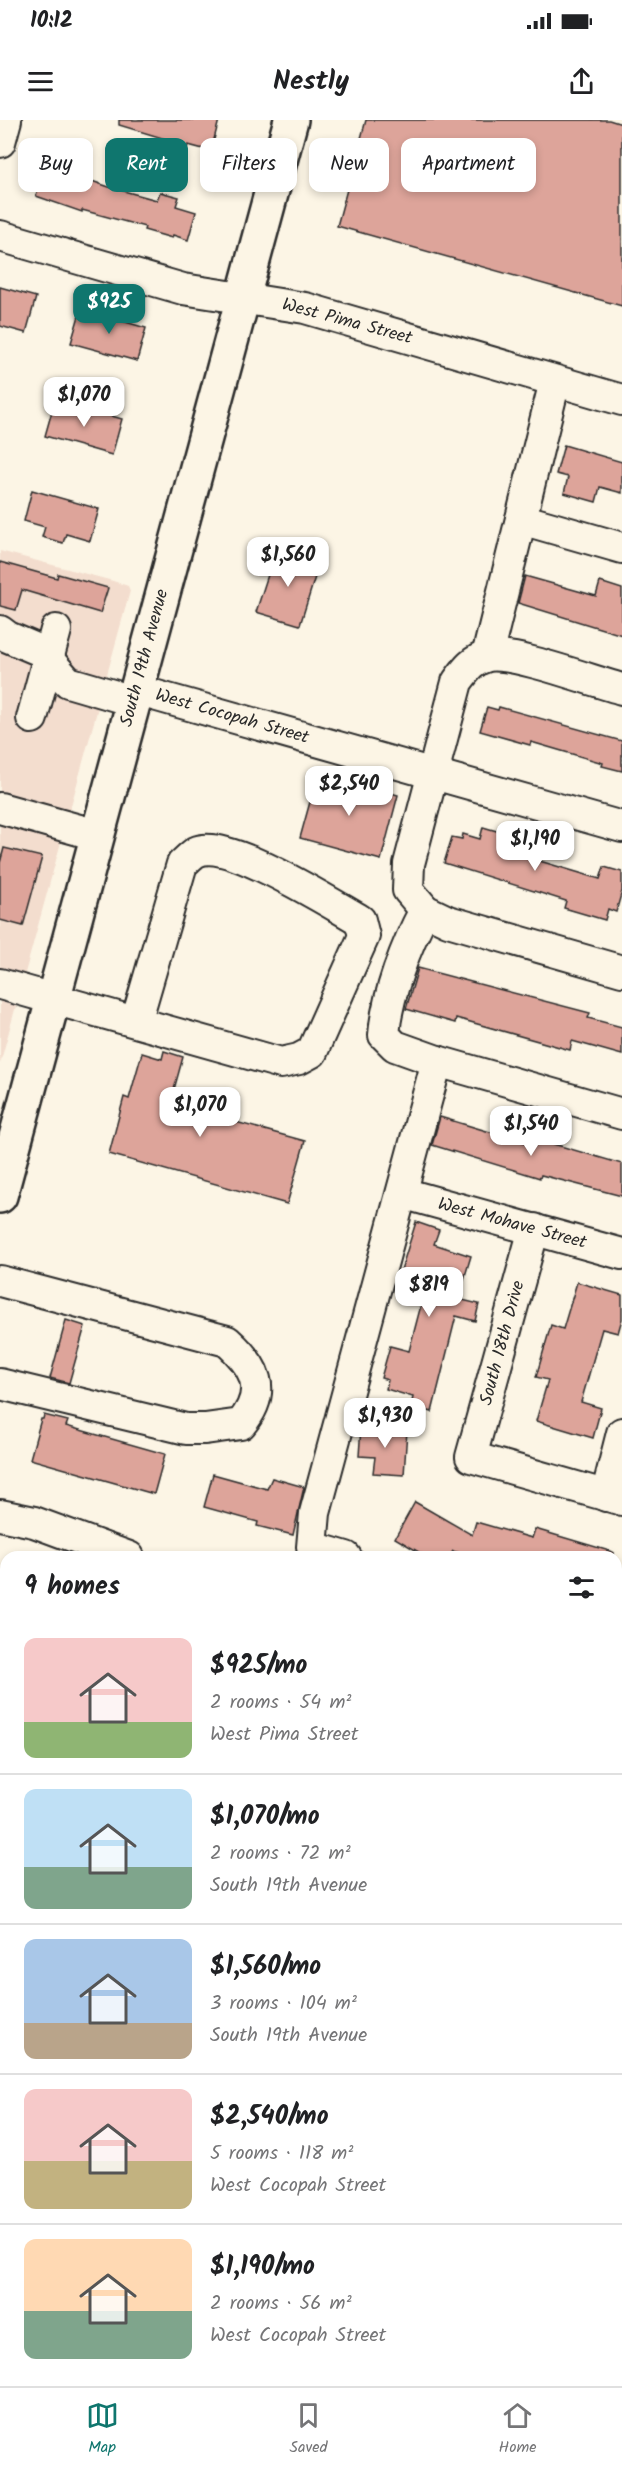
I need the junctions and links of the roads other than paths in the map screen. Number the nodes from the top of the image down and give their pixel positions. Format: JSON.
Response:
{"nodes":[{"id":1,"x":6,"y":120,"type":"edge"},
{"id":2,"x":291,"y":120,"type":"edge"},
{"id":3,"x":0,"y":142,"type":"edge"},
{"id":4,"x":0,"y":236,"type":"edge"},
{"id":5,"x":243,"y":299,"type":"junction"},
{"id":6,"x":555,"y":381,"type":"junction"},
{"id":7,"x":622,"y":400,"type":"edge"},
{"id":8,"x":521,"y":519,"type":"junction"},
{"id":9,"x":622,"y":548,"type":"edge"},
{"id":10,"x":56,"y":630,"type":"dead end"},
{"id":11,"x":0,"y":631,"type":"edge"},
{"id":12,"x":48,"y":659,"type":"junction"},
{"id":13,"x":479,"y":660,"type":"junction"},
{"id":14,"x":622,"y":689,"type":"edge"},
{"id":15,"x":135,"y":695,"type":"junction"},
{"id":16,"x":32,"y":718,"type":"dead end"},
{"id":17,"x":433,"y":773,"type":"junction"},
{"id":18,"x":0,"y":808,"type":"edge"},
{"id":19,"x":622,"y":827,"type":"edge"},
{"id":20,"x":97,"y":835,"type":"junction"},
{"id":21,"x":416,"y":900,"type":"junction"},
{"id":22,"x":622,"y":971,"type":"edge"},
{"id":23,"x":0,"y":984,"type":"edge"},
{"id":24,"x":54,"y":999,"type":"junction"},
{"id":25,"x":136,"y":1022,"type":"junction"},
{"id":26,"x":437,"y":1061,"type":"junction"},
{"id":27,"x":622,"y":1114,"type":"edge"},
{"id":28,"x":402,"y":1193,"type":"junction"},
{"id":29,"x":0,"y":1195,"type":"edge"},
{"id":30,"x":534,"y":1229,"type":"junction"},
{"id":31,"x":622,"y":1254,"type":"edge"},
{"id":32,"x":0,"y":1281,"type":"edge"},
{"id":33,"x":0,"y":1384,"type":"edge"},
{"id":34,"x":622,"y":1433,"type":"edge"},
{"id":35,"x":614,"y":1498,"type":"edge"},
{"id":36,"x":0,"y":1515,"type":"edge"},
{"id":37,"x":113,"y":1551,"type":"edge"},
{"id":38,"x":326,"y":1551,"type":"edge"}],
"edges":[{"from":1,"to":3,"type":"street"},
{"from":2,"to":5,"type":"main road","name":"South 19th Avenue"},
{"from":4,"to":5,"type":"street","name":"West Pima Street"},
{"from":5,"to":6,"type":"street","name":"West Pima Street"},
{"from":5,"to":15,"type":"main road","name":"South 19th Avenue"},
{"from":6,"to":7,"type":"street","name":"West Pima Street"},
{"from":6,"to":8,"type":"street"},
{"from":8,"to":9,"type":"street"},
{"from":8,"to":13,"type":"street"},
{"from":10,"to":12,"type":"street"},
{"from":11,"to":12,"type":"street","name":"West Cocopah Street"},
{"from":12,"to":15,"type":"street","name":"West Cocopah Street"},
{"from":12,"to":16,"type":"street"},
{"from":13,"to":14,"type":"street"},
{"from":13,"to":17,"type":"street"},
{"from":15,"to":17,"type":"street","name":"West Cocopah Street"},
{"from":15,"to":20,"type":"main road","name":"South 19th Avenue"},
{"from":17,"to":19,"type":"street","name":"West Cocopah Street"},
{"from":17,"to":21,"type":"street"},
{"from":18,"to":20,"type":"street"},
{"from":20,"to":24,"type":"main road","name":"South 19th Avenue"},
{"from":21,"to":22,"type":"street"},
{"from":21,"to":26,"type":"street"},
{"from":23,"to":24,"type":"street"},
{"from":24,"to":25,"type":"street"},
{"from":24,"to":29,"type":"main road","name":"South 19th Avenue"},
{"from":25,"to":25,"type":"street"},
{"from":26,"to":27,"type":"street"},
{"from":26,"to":28,"type":"street"},
{"from":28,"to":30,"type":"street","name":"West Mohave Street"},
{"from":28,"to":38,"type":"street"},
{"from":30,"to":31,"type":"street","name":"West Mohave Street"},
{"from":30,"to":35,"type":"street","name":"South 18th Drive"},
{"from":32,"to":33,"type":"street"},
{"from":34,"to":35,"type":"street"},
{"from":36,"to":37,"type":"street"}]}
